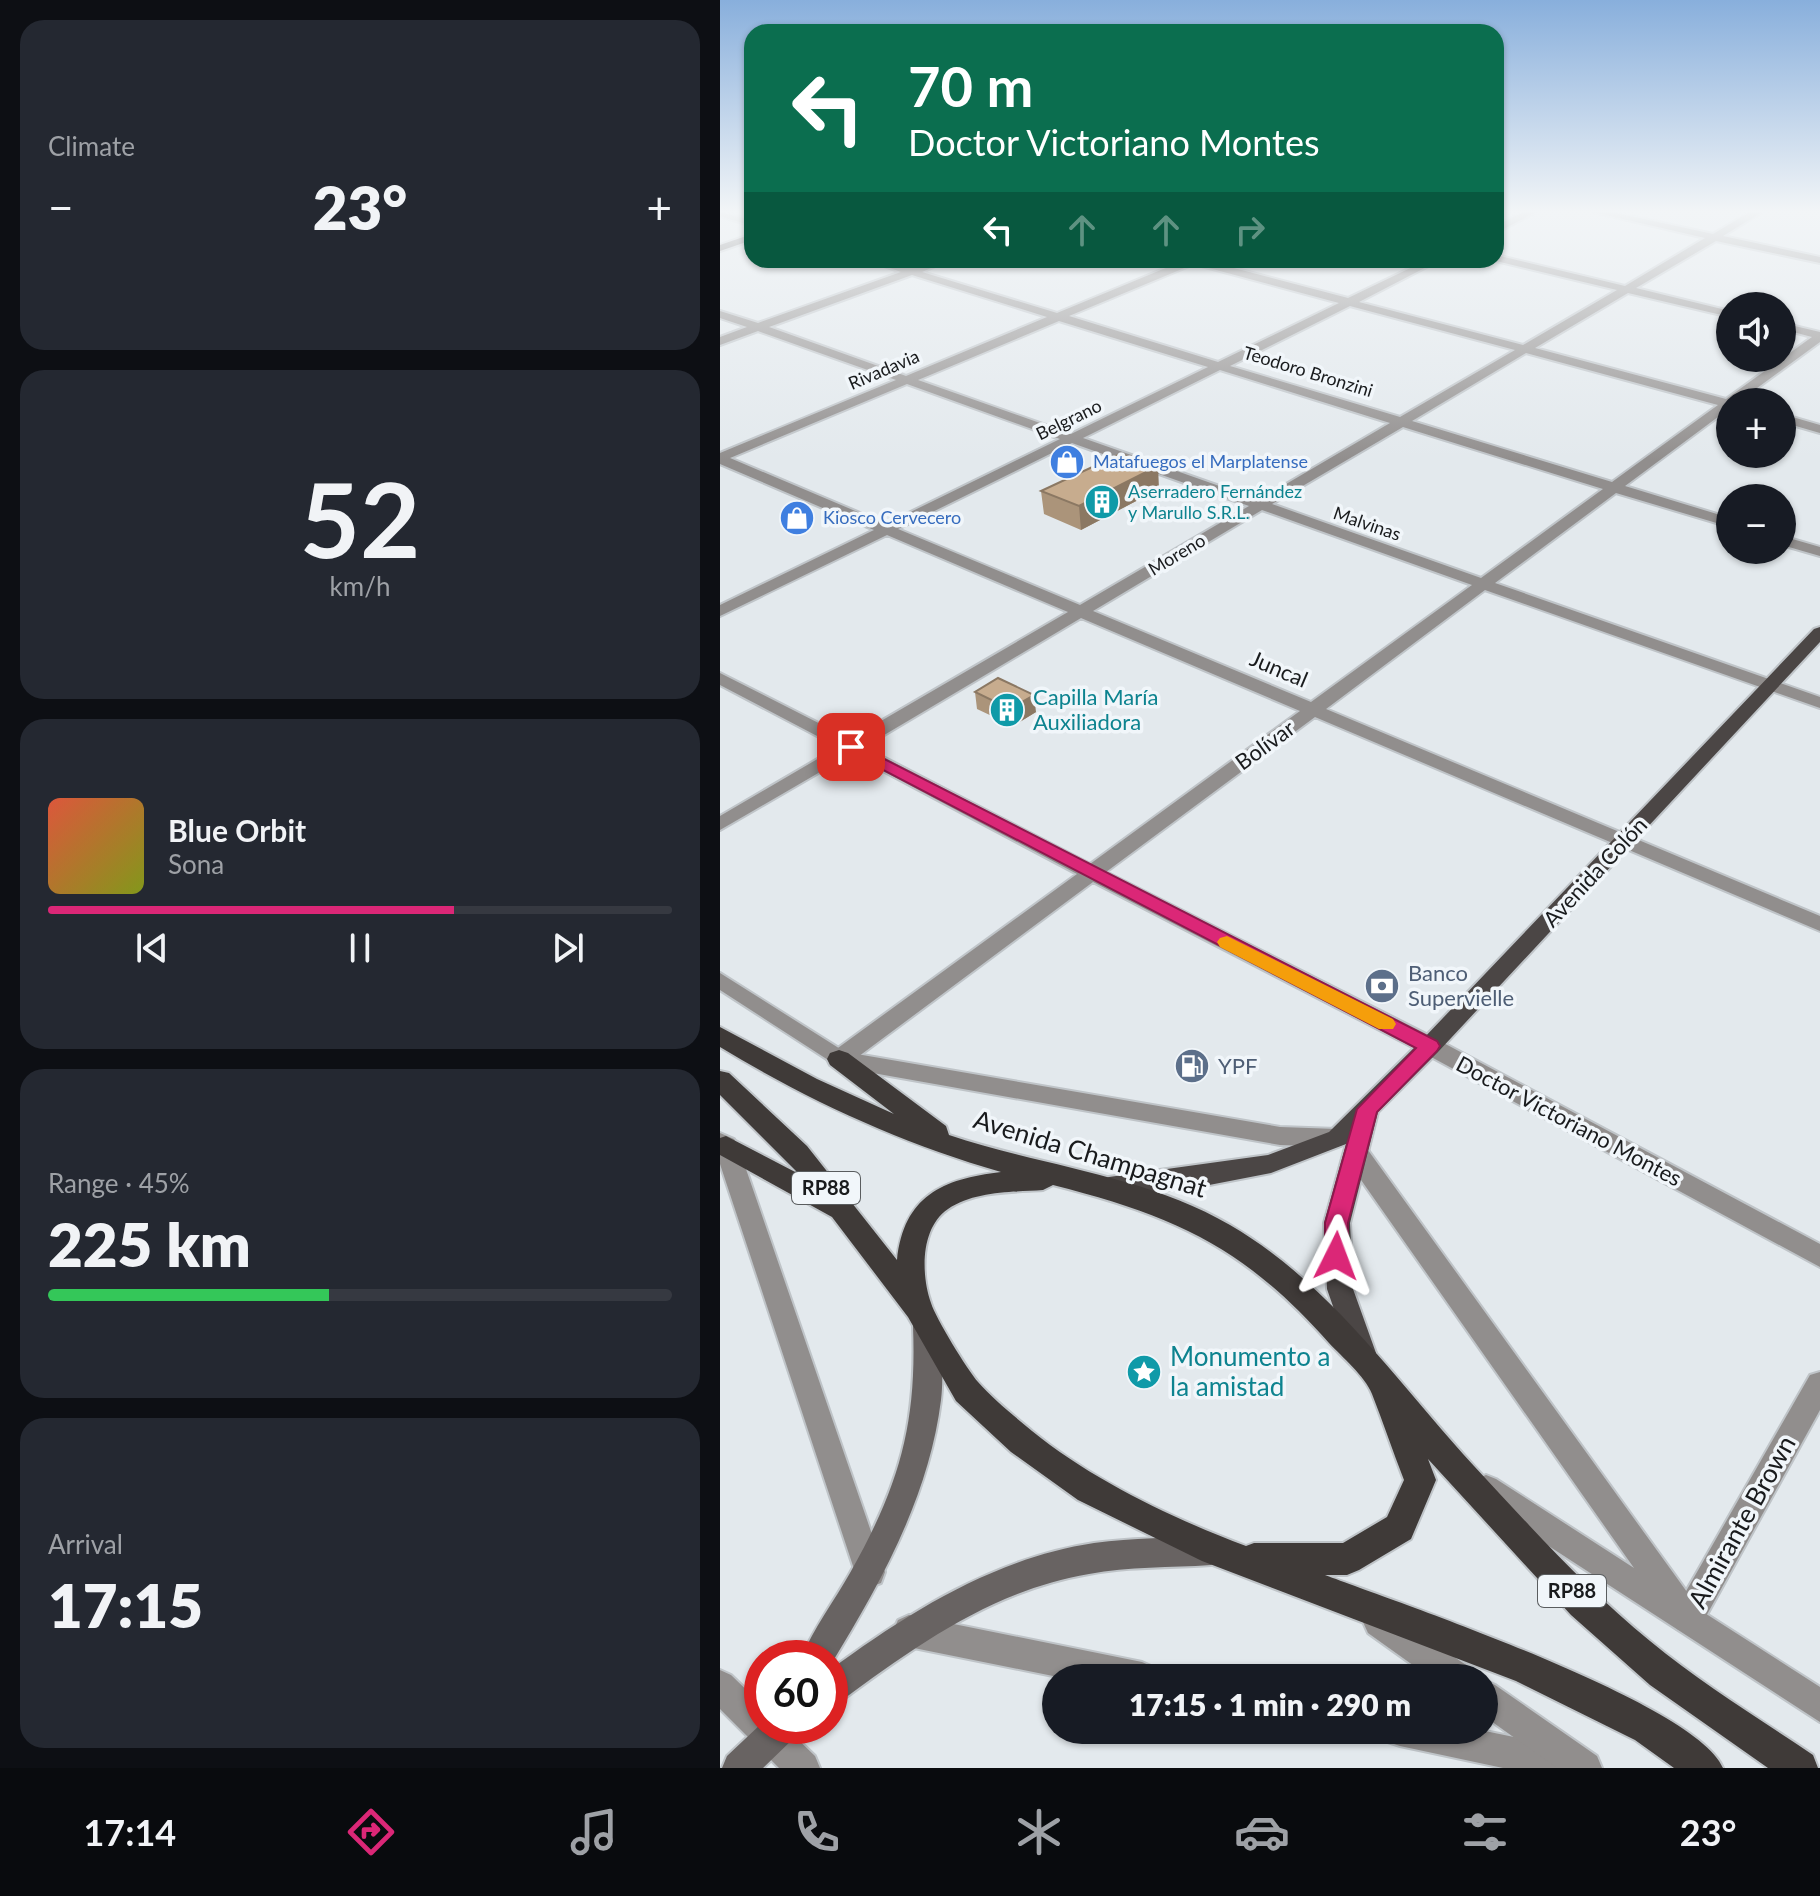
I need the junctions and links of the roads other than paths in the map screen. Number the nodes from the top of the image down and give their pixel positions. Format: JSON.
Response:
{"nodes":[{"id":1,"x":850,"y":295,"type":"edge"},
{"id":2,"x":985,"y":295,"type":"edge"},
{"id":3,"x":1111,"y":295,"type":"edge"},
{"id":4,"x":1321,"y":295,"type":"edge"},
{"id":5,"x":1364,"y":295,"type":"edge"},
{"id":6,"x":1618,"y":295,"type":"edge"},
{"id":7,"x":1650,"y":295,"type":"edge"},
{"id":8,"x":1349,"y":302,"type":"junction"},
{"id":9,"x":1716,"y":311,"type":"edge"},
{"id":10,"x":720,"y":314,"type":"edge"},
{"id":11,"x":1058,"y":317,"type":"junction"},
{"id":12,"x":758,"y":328,"type":"junction"},
{"id":13,"x":1796,"y":330,"type":"edge"},
{"id":14,"x":1820,"y":336,"type":"edge"},
{"id":15,"x":720,"y":341,"type":"edge"},
{"id":16,"x":1525,"y":349,"type":"junction"},
{"id":17,"x":1220,"y":366,"type":"junction"},
{"id":18,"x":907,"y":380,"type":"junction"},
{"id":19,"x":1750,"y":388,"type":"edge"},
{"id":20,"x":1716,"y":399,"type":"edge"},
{"id":21,"x":1716,"y":413,"type":"edge"},
{"id":22,"x":1402,"y":422,"type":"junction"},
{"id":23,"x":1796,"y":422,"type":"edge"},
{"id":24,"x":1820,"y":429,"type":"edge"},
{"id":25,"x":1072,"y":438,"type":"junction"},
{"id":26,"x":720,"y":458,"type":"edge"},
{"id":27,"x":1615,"y":487,"type":"junction"},
{"id":28,"x":1260,"y":505,"type":"junction"},
{"id":29,"x":1716,"y":519,"type":"edge"},
{"id":30,"x":887,"y":529,"type":"junction"},
{"id":31,"x":1796,"y":544,"type":"edge"},
{"id":32,"x":1820,"y":552,"type":"edge"},
{"id":33,"x":1484,"y":584,"type":"junction"},
{"id":34,"x":720,"y":611,"type":"edge"},
{"id":35,"x":1080,"y":611,"type":"junction"},
{"id":36,"x":1820,"y":632,"type":"edge"},
{"id":37,"x":720,"y":678,"type":"edge"},
{"id":38,"x":1769,"y":685,"type":"junction"},
{"id":39,"x":1820,"y":703,"type":"edge"},
{"id":40,"x":1313,"y":710,"type":"junction"},
{"id":41,"x":851,"y":747,"type":"junction"},
{"id":42,"x":720,"y":824,"type":"edge"},
{"id":43,"x":1625,"y":842,"type":"junction"},
{"id":44,"x":1091,"y":873,"type":"junction"},
{"id":45,"x":1820,"y":924,"type":"edge"},
{"id":46,"x":720,"y":980,"type":"edge"},
{"id":47,"x":720,"y":1036,"type":"edge"},
{"id":48,"x":1430,"y":1046,"type":"junction"},
{"id":49,"x":839,"y":1059,"type":"junction"},
{"id":50,"x":720,"y":1080,"type":"edge"},
{"id":51,"x":1346,"y":1145,"type":"junction"},
{"id":52,"x":722,"y":1146,"type":"edge"},
{"id":53,"x":961,"y":1150,"type":"junction"},
{"id":54,"x":1065,"y":1178,"type":"junction"},
{"id":55,"x":1101,"y":1188,"type":"junction"},
{"id":56,"x":844,"y":1212,"type":"junction"},
{"id":57,"x":1820,"y":1256,"type":"edge"},
{"id":58,"x":922,"y":1317,"type":"junction"},
{"id":59,"x":1371,"y":1366,"type":"junction"},
{"id":60,"x":1820,"y":1384,"type":"edge"},
{"id":61,"x":1459,"y":1471,"type":"junction"},
{"id":62,"x":1228,"y":1555,"type":"junction"},
{"id":63,"x":870,"y":1572,"type":"junction"},
{"id":64,"x":1356,"y":1605,"type":"junction"},
{"id":65,"x":1688,"y":1618,"type":"junction"},
{"id":66,"x":909,"y":1631,"type":"junction"},
{"id":67,"x":828,"y":1640,"type":"edge"},
{"id":68,"x":1073,"y":1664,"type":"edge"},
{"id":69,"x":1438,"y":1664,"type":"edge"},
{"id":70,"x":848,"y":1677,"type":"edge"},
{"id":71,"x":720,"y":1686,"type":"edge"},
{"id":72,"x":744,"y":1704,"type":"edge"},
{"id":73,"x":1498,"y":1706,"type":"edge"},
{"id":74,"x":1820,"y":1706,"type":"edge"},
{"id":75,"x":762,"y":1744,"type":"edge"},
{"id":76,"x":786,"y":1744,"type":"edge"},
{"id":77,"x":1468,"y":1744,"type":"edge"},
{"id":78,"x":739,"y":1768,"type":"edge"},
{"id":79,"x":803,"y":1768,"type":"edge"},
{"id":80,"x":1584,"y":1768,"type":"edge"},
{"id":81,"x":1705,"y":1768,"type":"edge"},
{"id":82,"x":1800,"y":1768,"type":"edge"}],
"edges":[{"from":1,"to":12,"type":"street"},
{"from":2,"to":11,"type":"street","name":"Teodoro Bronzini"},
{"from":3,"to":11,"type":"street","name":"Rivadavia"},
{"from":4,"to":8,"type":"street"},
{"from":5,"to":8,"type":"street","name":"Belgrano"},
{"from":6,"to":16,"type":"street","name":"Moreno"},
{"from":7,"to":9,"type":"street"},
{"from":8,"to":16,"type":"street"},
{"from":8,"to":17,"type":"street","name":"Belgrano"},
{"from":10,"to":12,"type":"street","name":"Malvinas"},
{"from":11,"to":17,"type":"street","name":"Teodoro Bronzini"},
{"from":11,"to":18,"type":"street","name":"Rivadavia"},
{"from":12,"to":15,"type":"street"},
{"from":12,"to":18,"type":"street","name":"Malvinas"},
{"from":13,"to":14,"type":"street"},
{"from":14,"to":19,"type":"street","name":"Bolívar"},
{"from":16,"to":20,"type":"street"},
{"from":16,"to":22,"type":"street","name":"Moreno"},
{"from":17,"to":22,"type":"street","name":"Teodoro Bronzini"},
{"from":17,"to":25,"type":"street","name":"Belgrano"},
{"from":18,"to":25,"type":"street","name":"Malvinas"},
{"from":18,"to":26,"type":"street","name":"Rivadavia"},
{"from":21,"to":27,"type":"street","name":"Bolívar"},
{"from":22,"to":27,"type":"street","name":"Teodoro Bronzini"},
{"from":22,"to":28,"type":"street","name":"Moreno"},
{"from":23,"to":24,"type":"street"},
{"from":25,"to":28,"type":"street","name":"Malvinas"},
{"from":25,"to":30,"type":"street","name":"Belgrano"},
{"from":26,"to":30,"type":"street","name":"Juncal"},
{"from":27,"to":29,"type":"street","name":"Teodoro Bronzini"},
{"from":27,"to":33,"type":"street","name":"Bolívar"},
{"from":28,"to":33,"type":"street","name":"Malvinas"},
{"from":28,"to":35,"type":"street","name":"Moreno"},
{"from":30,"to":34,"type":"street","name":"Belgrano"},
{"from":30,"to":35,"type":"street","name":"Juncal"},
{"from":31,"to":32,"type":"street"},
{"from":33,"to":38,"type":"street","name":"Malvinas"},
{"from":33,"to":40,"type":"street","name":"Bolívar"},
{"from":35,"to":40,"type":"street","name":"Juncal"},
{"from":35,"to":41,"type":"street","name":"Moreno"},
{"from":36,"to":38,"type":"main road","name":"Avenida Colón"},
{"from":37,"to":41,"type":"street","name":"Doctor Victoriano Montes"},
{"from":38,"to":39,"type":"street","name":"Malvinas"},
{"from":38,"to":43,"type":"main road","name":"Avenida Colón"},
{"from":40,"to":43,"type":"street","name":"Juncal"},
{"from":40,"to":44,"type":"street","name":"Bolívar"},
{"from":41,"to":42,"type":"street","name":"Moreno"},
{"from":41,"to":44,"type":"street","name":"Doctor Victoriano Montes"},
{"from":43,"to":45,"type":"street","name":"Juncal"},
{"from":43,"to":48,"type":"main road","name":"Avenida Colón"},
{"from":44,"to":48,"type":"street","name":"Doctor Victoriano Montes"},
{"from":44,"to":49,"type":"street","name":"Bolívar"},
{"from":46,"to":49,"type":"street","name":"Avenida Champagnat"},
{"from":47,"to":53,"type":"highway","name":"Avenida Champagnat","number":"RP88"},
{"from":48,"to":51,"type":"main road","name":"Avenida Colón"},
{"from":48,"to":57,"type":"street","name":"Doctor Victoriano Montes"},
{"from":49,"to":51,"type":"street","name":"Avenida Champagnat"},
{"from":49,"to":53,"type":"highway"},
{"from":50,"to":56,"type":"highway","number":"RP88"},
{"from":51,"to":55,"type":"main road"},
{"from":51,"to":59,"type":"main road","name":"Avenida Colón"},
{"from":51,"to":65,"type":"street","name":"Avenida Champagnat"},
{"from":52,"to":56,"type":"highway"},
{"from":52,"to":63,"type":"street"},
{"from":53,"to":54,"type":"highway","name":"Avenida Champagnat","number":"RP88"},
{"from":54,"to":55,"type":"highway","name":"Avenida Champagnat","number":"RP88"},
{"from":54,"to":58,"type":"highway","number":"RP88"},
{"from":55,"to":59,"type":"highway","name":"Avenida Champagnat","number":"RP88"},
{"from":56,"to":58,"type":"highway","number":"RP88"},
{"from":58,"to":62,"type":"highway","number":"RP88"},
{"from":58,"to":63,"type":"main road"},
{"from":59,"to":61,"type":"highway","name":"Avenida Champagnat","number":"RP88"},
{"from":59,"to":62,"type":"highway","name":"Avenida Colón","number":"RP88"},
{"from":60,"to":65,"type":"street","name":"Almirante Brown"},
{"from":61,"to":65,"type":"street","name":"Avenida Champagnat"},
{"from":61,"to":82,"type":"highway","name":"Avenida Champagnat","number":"RP88"},
{"from":62,"to":64,"type":"highway","number":"RP88"},
{"from":62,"to":66,"type":"main road","name":"Avenida Colón"},
{"from":63,"to":67,"type":"main road"},
{"from":64,"to":69,"type":"street"},
{"from":64,"to":81,"type":"highway","number":"RP88"},
{"from":65,"to":74,"type":"street","name":"Avenida Champagnat"},
{"from":66,"to":68,"type":"street"},
{"from":66,"to":70,"type":"main road","name":"Avenida Colón"},
{"from":71,"to":72,"type":"street"},
{"from":73,"to":80,"type":"street"},
{"from":75,"to":78,"type":"main road"},
{"from":76,"to":79,"type":"street"},
{"from":77,"to":80,"type":"street"}]}
